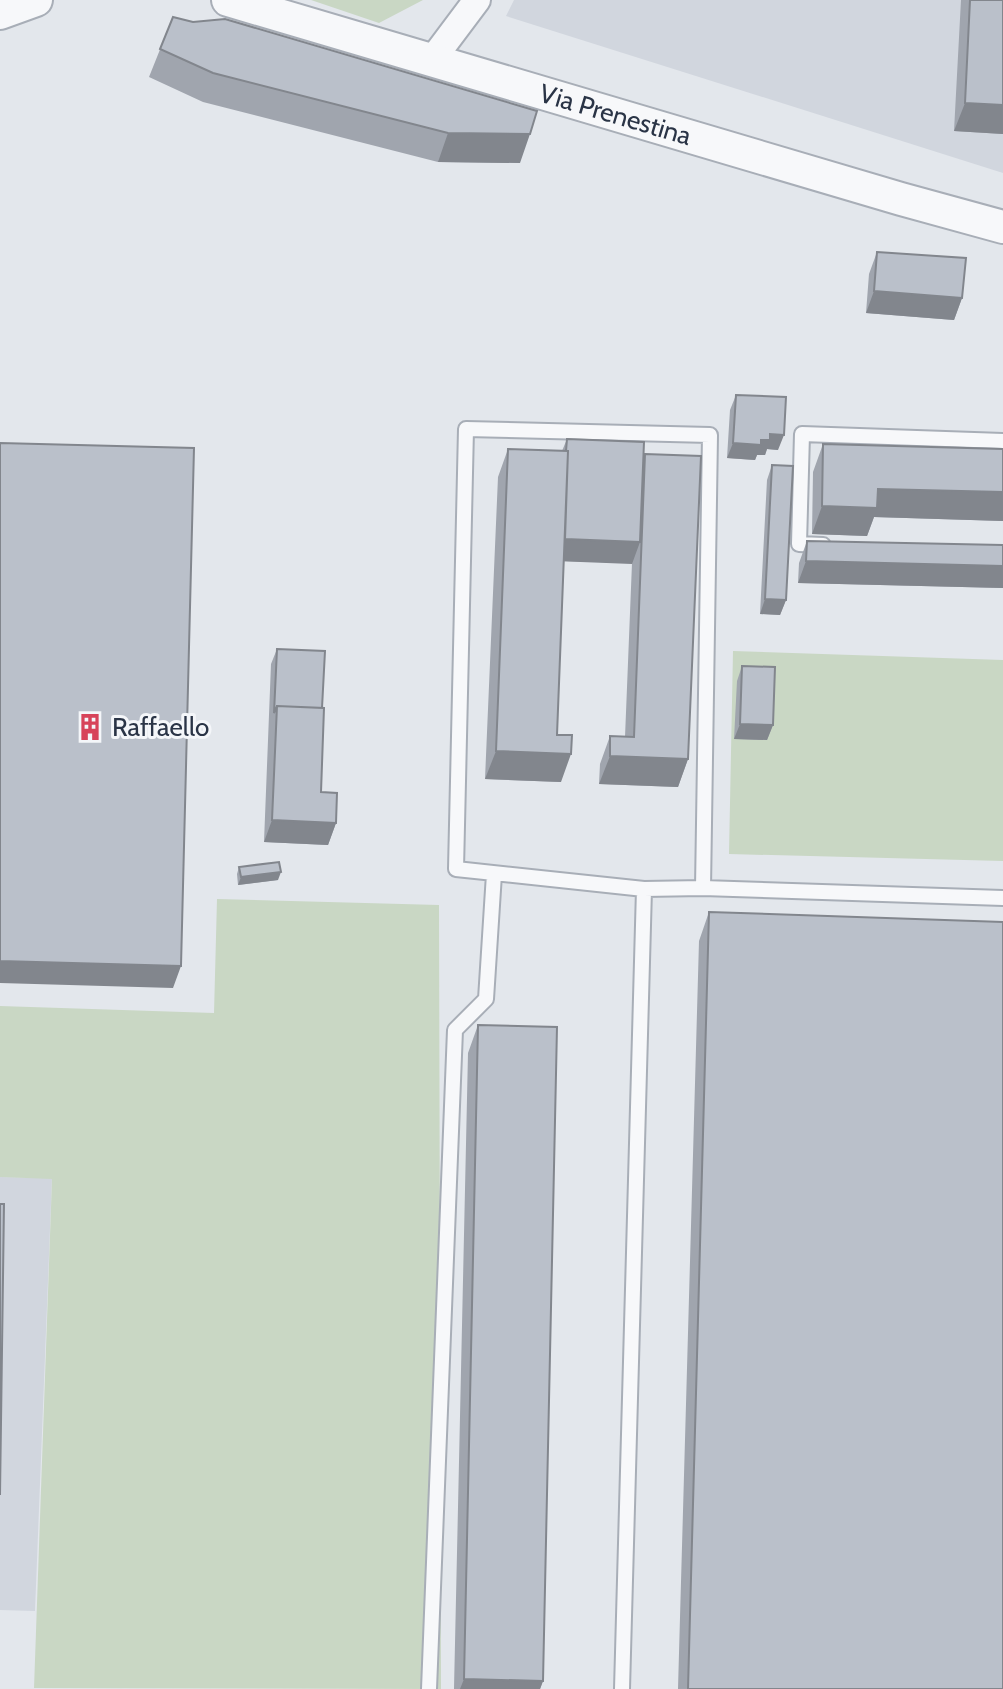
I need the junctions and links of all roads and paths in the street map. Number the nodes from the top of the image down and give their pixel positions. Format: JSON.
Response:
{"nodes":[{"id":1,"x":36,"y":0,"type":"edge"},
{"id":2,"x":227,"y":0,"type":"edge"},
{"id":3,"x":477,"y":0,"type":"edge"},
{"id":4,"x":0,"y":13,"type":"edge"},
{"id":5,"x":432,"y":60,"type":"junction"},
{"id":6,"x":1003,"y":227,"type":"edge"},
{"id":7,"x":1003,"y":441,"type":"edge"},
{"id":8,"x":846,"y":546,"type":"edge"},
{"id":9,"x":494,"y":874,"type":"junction"},
{"id":10,"x":703,"y":888,"type":"junction"},
{"id":11,"x":644,"y":889,"type":"junction"},
{"id":12,"x":1003,"y":898,"type":"edge"},
{"id":13,"x":429,"y":1689,"type":"edge"},
{"id":14,"x":622,"y":1689,"type":"edge"}],
"edges":[{"from":1,"to":4,"type":"street"},
{"from":2,"to":5,"type":"street","name":"Via Prenestina"},
{"from":3,"to":5,"type":"street"},
{"from":5,"to":6,"type":"street","name":"Via Prenestina"},
{"from":7,"to":8,"type":"lane"},
{"from":9,"to":10,"type":"lane"},
{"from":9,"to":11,"type":"lane"},
{"from":9,"to":13,"type":"lane"},
{"from":10,"to":11,"type":"lane"},
{"from":10,"to":12,"type":"lane"},
{"from":11,"to":14,"type":"lane"}]}
